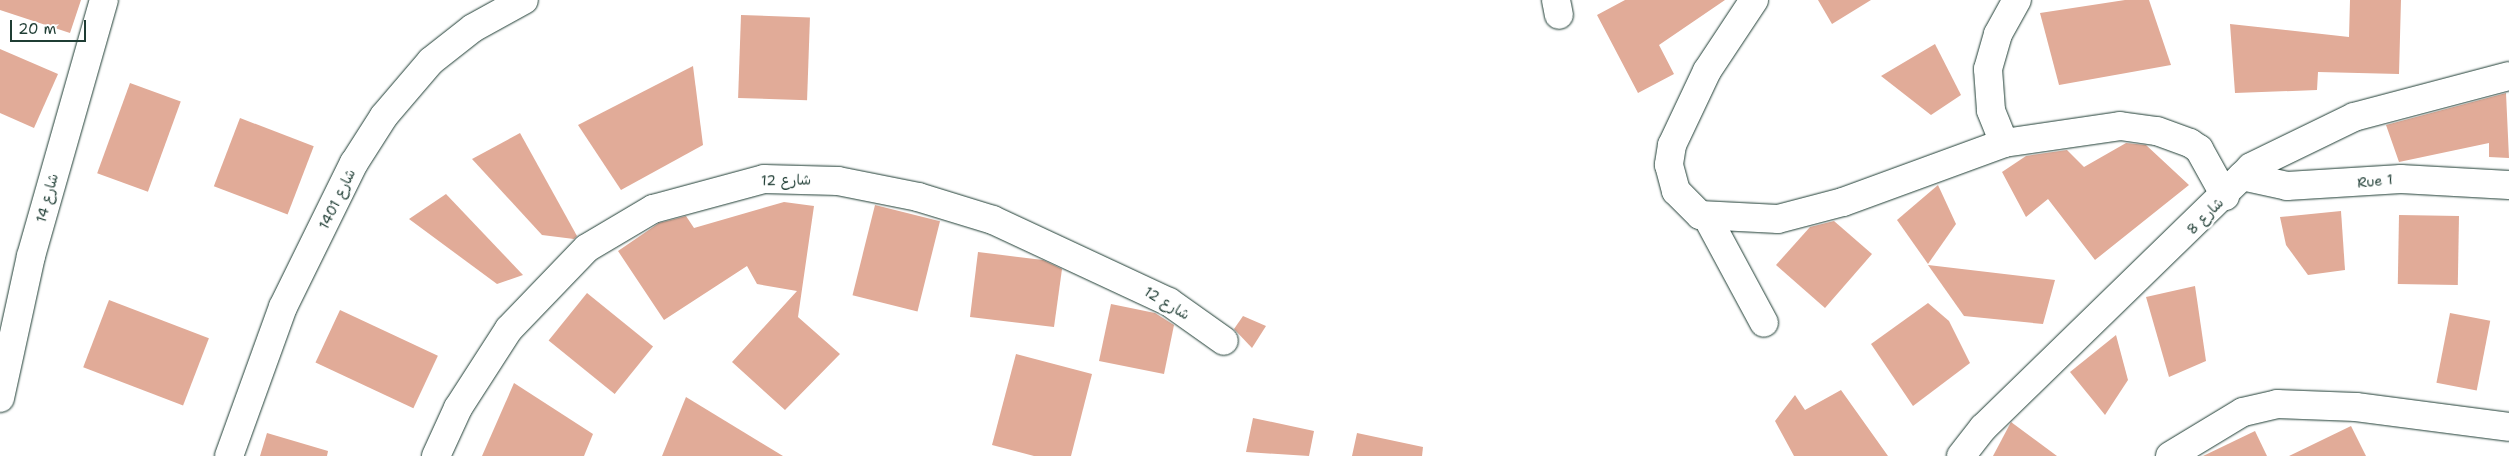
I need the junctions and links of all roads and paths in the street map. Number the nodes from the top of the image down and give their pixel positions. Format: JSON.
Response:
{"nodes":[{"id":1,"x":104,"y":0,"type":"edge"},
{"id":2,"x":524,"y":0,"type":"edge"},
{"id":3,"x":1754,"y":0,"type":"edge"},
{"id":4,"x":2017,"y":0,"type":"edge"},
{"id":5,"x":2509,"y":76,"type":"edge"},
{"id":6,"x":2004,"y":143,"type":"junction"},
{"id":7,"x":2509,"y":185,"type":"edge"},
{"id":8,"x":2234,"y":186,"type":"junction"},
{"id":9,"x":1707,"y":217,"type":"junction"},
{"id":10,"x":1764,"y":322,"type":"dead end"},
{"id":11,"x":1224,"y":341,"type":"dead end"},
{"id":12,"x":0,"y":398,"type":"edge"},
{"id":13,"x":2509,"y":427,"type":"edge"},
{"id":14,"x":229,"y":456,"type":"edge"},
{"id":15,"x":436,"y":456,"type":"edge"},
{"id":16,"x":1961,"y":456,"type":"edge"},
{"id":17,"x":2170,"y":456,"type":"edge"}],
"edges":[{"from":1,"to":12,"type":"street","name":"شارع 14"},
{"from":2,"to":14,"type":"street","name":"شارع 1401"},
{"from":3,"to":9,"type":"street"},
{"from":4,"to":6,"type":"street"},
{"from":5,"to":8,"type":"street","name":"شارع 8"},
{"from":6,"to":8,"type":"street"},
{"from":6,"to":9,"type":"street"},
{"from":7,"to":8,"type":"street","name":"Rue 1"},
{"from":8,"to":16,"type":"street","name":"شارع 8"},
{"from":9,"to":10,"type":"street"},
{"from":11,"to":15,"type":"street","name":"شارع 12"},
{"from":13,"to":17,"type":"street"}]}
